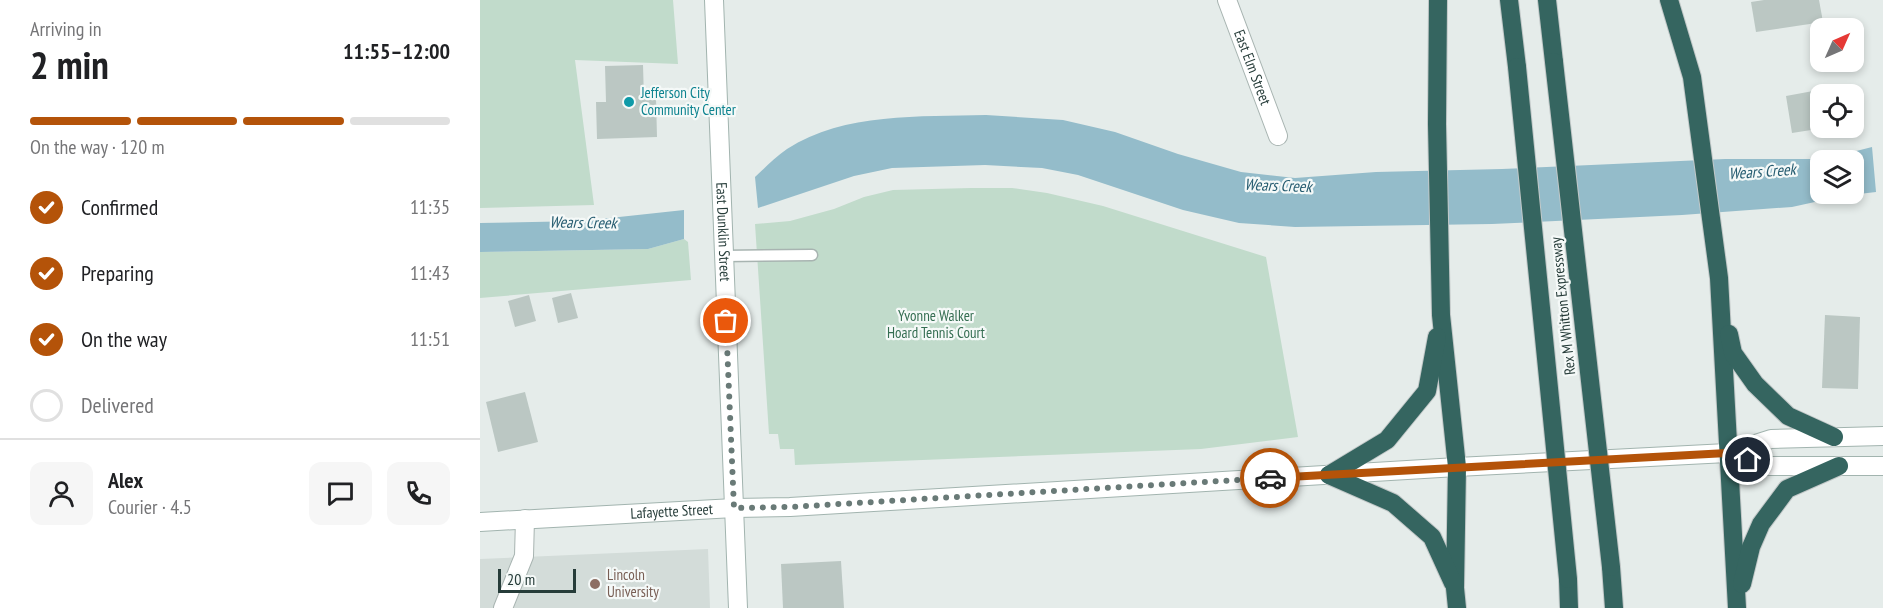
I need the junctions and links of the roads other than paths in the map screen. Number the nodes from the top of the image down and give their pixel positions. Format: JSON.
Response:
{"nodes":[{"id":1,"x":714,"y":0,"type":"edge"},
{"id":2,"x":1227,"y":0,"type":"edge"},
{"id":3,"x":1438,"y":0,"type":"edge"},
{"id":4,"x":1509,"y":0,"type":"edge"},
{"id":5,"x":1548,"y":0,"type":"edge"},
{"id":6,"x":1669,"y":0,"type":"edge"},
{"id":7,"x":1278,"y":136,"type":"dead end"},
{"id":8,"x":812,"y":255,"type":"dead end"},
{"id":9,"x":723,"y":256,"type":"junction"},
{"id":10,"x":1720,"y":298,"type":"junction"},
{"id":11,"x":1441,"y":315,"type":"junction"},
{"id":12,"x":1883,"y":436,"type":"edge"},
{"id":13,"x":1834,"y":437,"type":"junction"},
{"id":14,"x":1727,"y":453,"type":"junction"},
{"id":15,"x":1839,"y":466,"type":"junction"},
{"id":16,"x":1883,"y":466,"type":"edge"},
{"id":17,"x":1457,"y":467,"type":"junction"},
{"id":18,"x":1329,"y":475,"type":"junction"},
{"id":19,"x":734,"y":508,"type":"junction"},
{"id":20,"x":525,"y":519,"type":"junction"},
{"id":21,"x":480,"y":522,"type":"edge"},
{"id":22,"x":1455,"y":588,"type":"junction"},
{"id":23,"x":1737,"y":607,"type":"edge"},
{"id":24,"x":503,"y":608,"type":"edge"},
{"id":25,"x":738,"y":608,"type":"edge"},
{"id":26,"x":1457,"y":608,"type":"edge"},
{"id":27,"x":1569,"y":608,"type":"edge"},
{"id":28,"x":1614,"y":608,"type":"edge"}],
"edges":[{"from":1,"to":9,"type":"main road","name":"East Dunklin Street"},
{"from":2,"to":7,"type":"main road","name":"East Elm Street"},
{"from":3,"to":11,"type":"highway"},
{"from":4,"to":27,"type":"highway","name":"Rex M Whitton Expressway","bridge":true},
{"from":5,"to":28,"type":"highway","name":"Rex M Whitton Expressway","bridge":true},
{"from":6,"to":10,"type":"highway"},
{"from":8,"to":9,"type":"lane"},
{"from":9,"to":19,"type":"main road","name":"East Dunklin Street"},
{"from":10,"to":13,"type":"highway"},
{"from":10,"to":14,"type":"highway"},
{"from":11,"to":17,"type":"highway"},
{"from":11,"to":18,"type":"highway"},
{"from":12,"to":13,"type":"main road","name":"Lafayette Street"},
{"from":13,"to":14,"type":"main road","name":"Lafayette Street"},
{"from":14,"to":15,"type":"main road","name":"Lafayette Street"},
{"from":14,"to":17,"type":"main road","name":"Lafayette Street"},
{"from":14,"to":23,"type":"highway"},
{"from":15,"to":16,"type":"main road","name":"Lafayette Street"},
{"from":15,"to":23,"type":"highway"},
{"from":17,"to":18,"type":"main road","name":"Lafayette Street"},
{"from":17,"to":22,"type":"highway"},
{"from":18,"to":19,"type":"main road","name":"Lafayette Street"},
{"from":18,"to":22,"type":"highway"},
{"from":19,"to":20,"type":"main road","name":"Lafayette Street"},
{"from":19,"to":25,"type":"main road","name":"East Dunklin Street"},
{"from":20,"to":21,"type":"main road","name":"Lafayette Street"},
{"from":20,"to":24,"type":"main road"},
{"from":22,"to":26,"type":"highway"}]}
